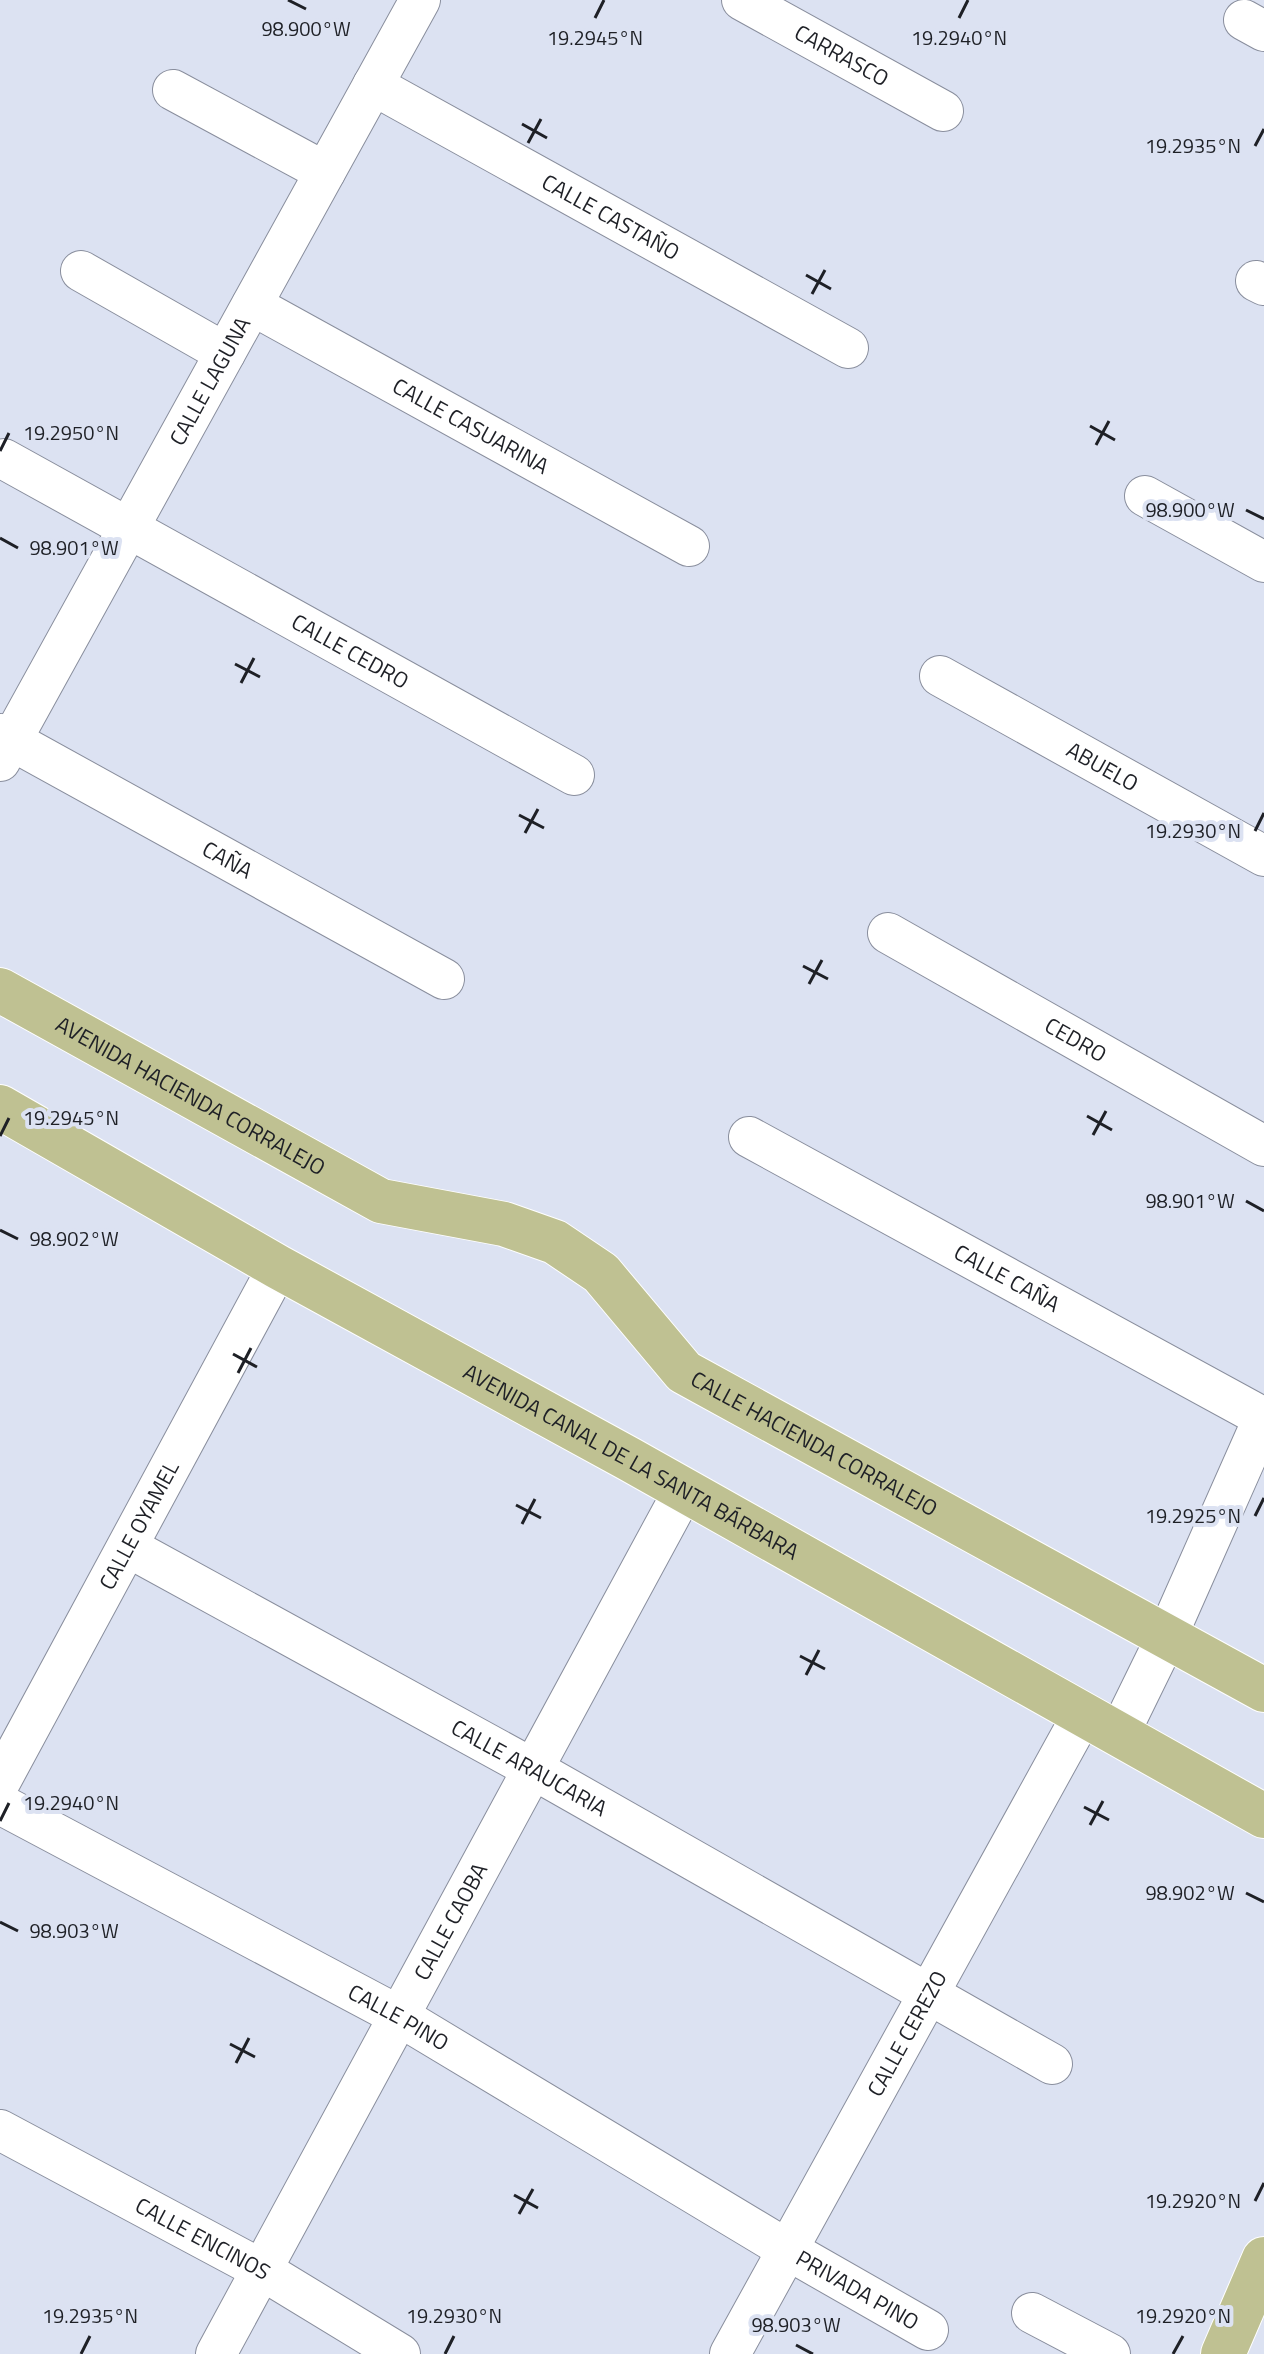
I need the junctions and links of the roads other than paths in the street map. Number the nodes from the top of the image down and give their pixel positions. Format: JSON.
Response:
{"nodes":[{"id":1,"x":420,"y":0,"type":"edge"},
{"id":2,"x":742,"y":0,"type":"edge"},
{"id":3,"x":373,"y":85,"type":"junction"},
{"id":4,"x":173,"y":90,"type":"dead end"},
{"id":5,"x":943,"y":111,"type":"dead end"},
{"id":6,"x":325,"y":172,"type":"junction"},
{"id":7,"x":81,"y":271,"type":"dead end"},
{"id":8,"x":252,"y":305,"type":"junction"},
{"id":9,"x":848,"y":348,"type":"dead end"},
{"id":10,"x":225,"y":353,"type":"junction"},
{"id":11,"x":4,"y":459,"type":"dead end"},
{"id":12,"x":1145,"y":496,"type":"dead end"},
{"id":13,"x":128,"y":528,"type":"junction"},
{"id":14,"x":689,"y":546,"type":"dead end"},
{"id":15,"x":1264,"y":562,"type":"edge"},
{"id":16,"x":940,"y":676,"type":"dead end"},
{"id":17,"x":4,"y":745,"type":"edge"},
{"id":18,"x":574,"y":775,"type":"dead end"},
{"id":19,"x":1264,"y":856,"type":"edge"},
{"id":20,"x":888,"y":933,"type":"dead end"},
{"id":21,"x":444,"y":979,"type":"dead end"},
{"id":22,"x":0,"y":990,"type":"edge"},
{"id":23,"x":0,"y":1107,"type":"edge"},
{"id":24,"x":749,"y":1137,"type":"dead end"},
{"id":25,"x":1264,"y":1146,"type":"edge"},
{"id":26,"x":381,"y":1201,"type":"joint"},
{"id":27,"x":278,"y":1267,"type":"junction"},
{"id":28,"x":1264,"y":1418,"type":"edge"},
{"id":29,"x":684,"y":1490,"type":"junction"},
{"id":30,"x":128,"y":1547,"type":"junction"},
{"id":31,"x":1167,"y":1636,"type":"junction"},
{"id":32,"x":1264,"y":1690,"type":"edge"},
{"id":33,"x":1101,"y":1724,"type":"junction"},
{"id":34,"x":533,"y":1769,"type":"junction"},
{"id":35,"x":0,"y":1782,"type":"edge"},
{"id":36,"x":0,"y":1804,"type":"edge"},
{"id":37,"x":1264,"y":1816,"type":"edge"},
{"id":38,"x":928,"y":1995,"type":"junction"},
{"id":39,"x":399,"y":2016,"type":"junction"},
{"id":40,"x":1052,"y":2064,"type":"dead end"},
{"id":41,"x":0,"y":2130,"type":"edge"},
{"id":42,"x":788,"y":2250,"type":"junction"},
{"id":43,"x":1264,"y":2259,"type":"edge"},
{"id":44,"x":262,"y":2270,"type":"junction"},
{"id":45,"x":1032,"y":2313,"type":"dead end"},
{"id":46,"x":928,"y":2330,"type":"dead end"},
{"id":47,"x":216,"y":2354,"type":"edge"},
{"id":48,"x":400,"y":2354,"type":"edge"},
{"id":49,"x":730,"y":2354,"type":"edge"},
{"id":50,"x":1110,"y":2354,"type":"edge"},
{"id":51,"x":1223,"y":2354,"type":"edge"}],
"edges":[{"from":1,"to":3,"type":"street","name":"CALLE LAGUNA"},
{"from":2,"to":5,"type":"street","name":"CARRASCO"},
{"from":3,"to":6,"type":"street","name":"CALLE LAGUNA"},
{"from":3,"to":9,"type":"street","name":"CALLE CASTAÑO"},
{"from":4,"to":6,"type":"street"},
{"from":6,"to":8,"type":"street","name":"CALLE LAGUNA"},
{"from":7,"to":10,"type":"street"},
{"from":8,"to":10,"type":"street","name":"CALLE LAGUNA"},
{"from":8,"to":14,"type":"street","name":"CALLE CASUARINA"},
{"from":10,"to":13,"type":"street","name":"CALLE LAGUNA"},
{"from":11,"to":13,"type":"street","name":"CALLE CEDRO"},
{"from":12,"to":15,"type":"street"},
{"from":13,"to":17,"type":"street","name":"CALLE LAGUNA"},
{"from":13,"to":18,"type":"street","name":"CALLE CEDRO"},
{"from":16,"to":19,"type":"street","name":"ABUELO"},
{"from":17,"to":21,"type":"street","name":"CAÑA"},
{"from":20,"to":25,"type":"street","name":"CEDRO"},
{"from":22,"to":26,"type":"main road","name":"AVENIDA HACIENDA CORRALEJO"},
{"from":23,"to":27,"type":"main road","name":"AVENIDA CANAL DE LA SANTA BÁRBARA"},
{"from":24,"to":28,"type":"street","name":"CALLE CAÑA"},
{"from":26,"to":31,"type":"main road","name":"CALLE HACIENDA CORRALEJO"},
{"from":27,"to":29,"type":"main road","name":"AVENIDA CANAL DE LA SANTA BÁRBARA"},
{"from":27,"to":30,"type":"street","name":"CALLE OYAMEL"},
{"from":28,"to":31,"type":"street","name":"CALLE CEREZO"},
{"from":29,"to":33,"type":"main road","name":"AVENIDA CANAL DE LA SANTA BÁRBARA"},
{"from":29,"to":34,"type":"street","name":"CALLE CAOBA"},
{"from":30,"to":34,"type":"street","name":"CALLE ARAUCARIA"},
{"from":30,"to":35,"type":"street","name":"CALLE OYAMEL"},
{"from":31,"to":32,"type":"main road","name":"CALLE HACIENDA CORRALEJO"},
{"from":31,"to":33,"type":"street","name":"CALLE CEREZO"},
{"from":33,"to":37,"type":"main road","name":"AVENIDA CANAL DE LA SANTA BÁRBARA"},
{"from":33,"to":38,"type":"street","name":"CALLE CEREZO"},
{"from":34,"to":38,"type":"street","name":"CALLE ARAUCARIA"},
{"from":34,"to":39,"type":"street","name":"CALLE CAOBA"},
{"from":36,"to":39,"type":"street","name":"CALLE PINO"},
{"from":38,"to":40,"type":"street","name":"CALLE ARAUCARIA"},
{"from":38,"to":42,"type":"street","name":"CALLE CEREZO"},
{"from":39,"to":42,"type":"street","name":"CALLE PINO"},
{"from":39,"to":44,"type":"street","name":"CALLE CAOBA"},
{"from":41,"to":44,"type":"street","name":"CALLE ENCINOS"},
{"from":42,"to":46,"type":"street","name":"PRIVADA PINO"},
{"from":42,"to":49,"type":"street","name":"CALLE CEREZO"},
{"from":43,"to":51,"type":"main road"},
{"from":44,"to":47,"type":"street","name":"CALLE CAOBA"},
{"from":44,"to":48,"type":"street","name":"CALLE ENCINOS"},
{"from":45,"to":50,"type":"street"}]}
